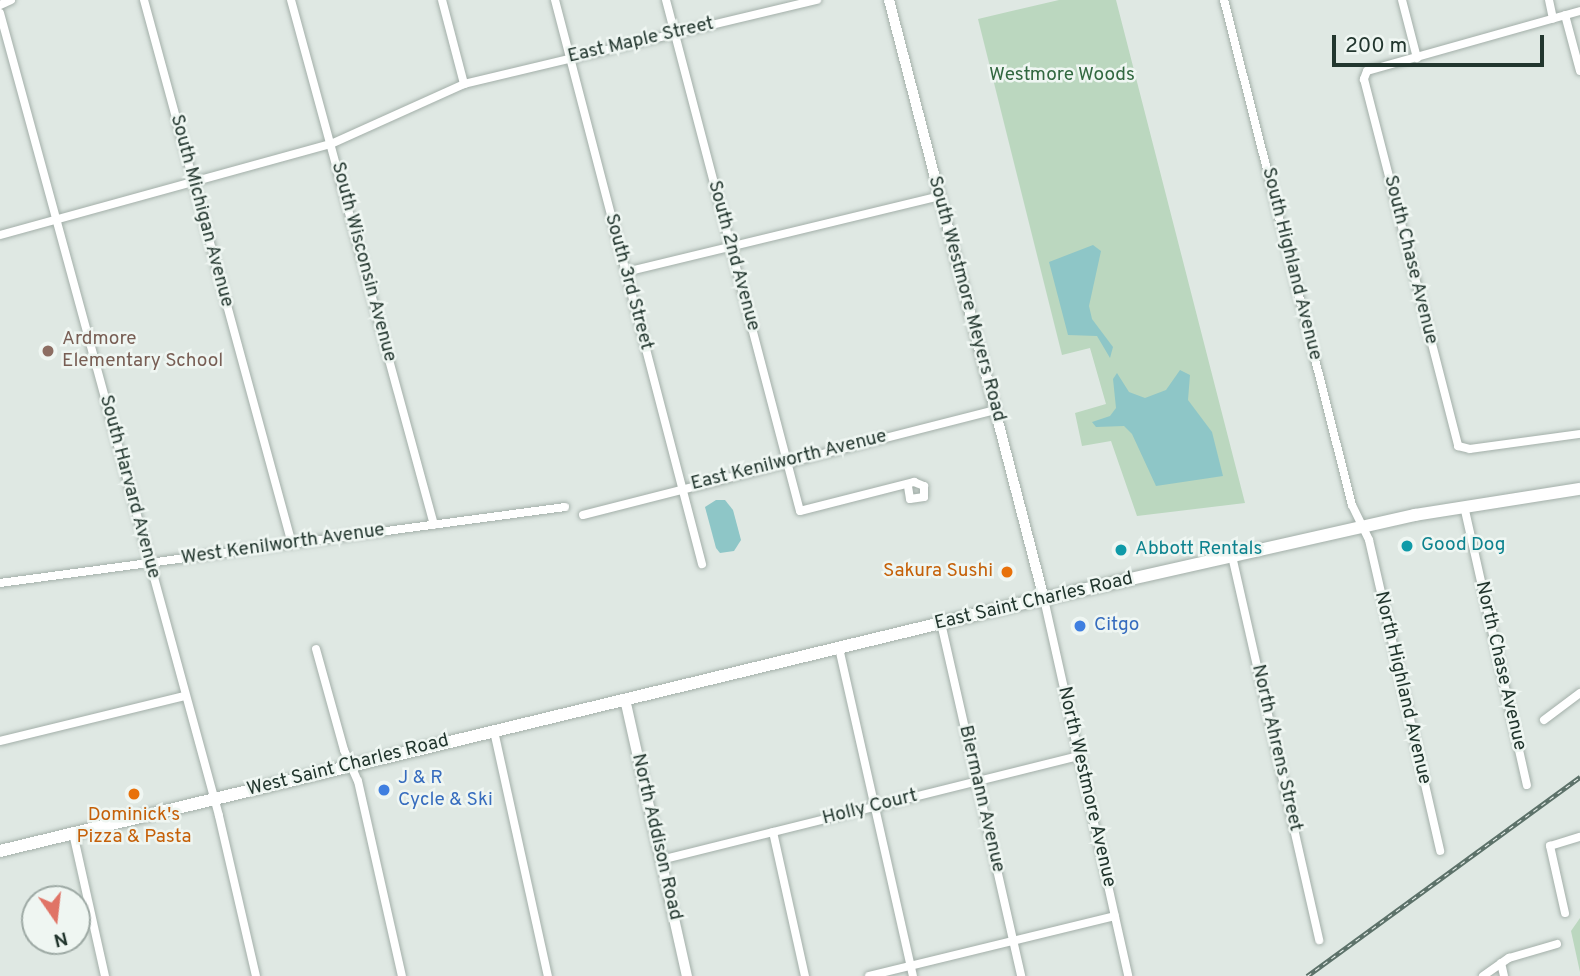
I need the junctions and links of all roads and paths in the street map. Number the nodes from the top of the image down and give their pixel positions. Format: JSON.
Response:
{"nodes":[{"id":1,"x":11,"y":0,"type":"edge"},
{"id":2,"x":144,"y":0,"type":"edge"},
{"id":3,"x":291,"y":0,"type":"edge"},
{"id":4,"x":442,"y":0,"type":"edge"},
{"id":5,"x":555,"y":0,"type":"edge"},
{"id":6,"x":666,"y":0,"type":"edge"},
{"id":7,"x":817,"y":0,"type":"edge"},
{"id":8,"x":888,"y":0,"type":"edge"},
{"id":9,"x":1224,"y":0,"type":"edge"},
{"id":10,"x":1402,"y":0,"type":"edge"},
{"id":11,"x":1549,"y":0,"type":"edge"},
{"id":12,"x":0,"y":5,"type":"edge"},
{"id":13,"x":1580,"y":11,"type":"edge"},
{"id":14,"x":0,"y":13,"type":"edge"},
{"id":15,"x":1565,"y":15,"type":"junction"},
{"id":16,"x":1553,"y":19,"type":"junction"},
{"id":17,"x":674,"y":33,"type":"junction"},
{"id":18,"x":570,"y":58,"type":"junction"},
{"id":19,"x":1417,"y":58,"type":"junction"},
{"id":20,"x":1580,"y":71,"type":"edge"},
{"id":21,"x":464,"y":83,"type":"junction"},
{"id":22,"x":331,"y":145,"type":"junction"},
{"id":23,"x":193,"y":182,"type":"junction"},
{"id":24,"x":940,"y":196,"type":"junction"},
{"id":25,"x":56,"y":219,"type":"junction"},
{"id":26,"x":0,"y":235,"type":"edge"},
{"id":27,"x":730,"y":247,"type":"junction"},
{"id":28,"x":625,"y":272,"type":"junction"},
{"id":29,"x":995,"y":410,"type":"junction"},
{"id":30,"x":1580,"y":433,"type":"edge"},
{"id":31,"x":787,"y":462,"type":"junction"},
{"id":32,"x":908,"y":486,"type":"dead end"},
{"id":33,"x":682,"y":488,"type":"junction"},
{"id":34,"x":1580,"y":489,"type":"edge"},
{"id":35,"x":1464,"y":506,"type":"junction"},
{"id":36,"x":565,"y":507,"type":"dead end"},
{"id":37,"x":583,"y":515,"type":"dead end"},
{"id":38,"x":434,"y":525,"type":"junction"},
{"id":39,"x":1362,"y":526,"type":"junction"},
{"id":40,"x":292,"y":544,"type":"junction"},
{"id":41,"x":1232,"y":556,"type":"junction"},
{"id":42,"x":149,"y":563,"type":"junction"},
{"id":43,"x":702,"y":564,"type":"dead end"},
{"id":44,"x":1,"y":580,"type":"edge"},
{"id":45,"x":1044,"y":599,"type":"junction"},
{"id":46,"x":941,"y":623,"type":"junction"},
{"id":47,"x":839,"y":648,"type":"junction"},
{"id":48,"x":316,"y":649,"type":"dead end"},
{"id":49,"x":695,"y":682,"type":"joint"},
{"id":50,"x":1580,"y":693,"type":"edge"},
{"id":51,"x":186,"y":696,"type":"junction"},
{"id":52,"x":625,"y":699,"type":"junction"},
{"id":53,"x":1544,"y":720,"type":"dead end"},
{"id":54,"x":494,"y":730,"type":"junction"},
{"id":55,"x":0,"y":741,"type":"edge"},
{"id":56,"x":1079,"y":756,"type":"junction"},
{"id":57,"x":351,"y":765,"type":"junction"},
{"id":58,"x":977,"y":782,"type":"junction"},
{"id":59,"x":1527,"y":785,"type":"dead end"},
{"id":60,"x":214,"y":799,"type":"junction"},
{"id":61,"x":875,"y":807,"type":"junction"},
{"id":62,"x":773,"y":832,"type":"junction"},
{"id":63,"x":73,"y":833,"type":"junction"},
{"id":64,"x":1580,"y":837,"type":"edge"},
{"id":65,"x":0,"y":851,"type":"edge"},
{"id":66,"x":1440,"y":851,"type":"dead end"},
{"id":67,"x":662,"y":860,"type":"junction"},
{"id":68,"x":1565,"y":913,"type":"dead end"},
{"id":69,"x":1115,"y":916,"type":"junction"},
{"id":70,"x":1319,"y":940,"type":"dead end"},
{"id":71,"x":1014,"y":941,"type":"junction"},
{"id":72,"x":1557,"y":944,"type":"dead end"},
{"id":73,"x":1501,"y":962,"type":"junction"},
{"id":74,"x":911,"y":966,"type":"junction"},
{"id":75,"x":105,"y":976,"type":"edge"},
{"id":76,"x":256,"y":976,"type":"edge"},
{"id":77,"x":402,"y":976,"type":"edge"},
{"id":78,"x":548,"y":976,"type":"edge"},
{"id":79,"x":687,"y":976,"type":"edge"},
{"id":80,"x":806,"y":976,"type":"edge"},
{"id":81,"x":869,"y":976,"type":"edge"},
{"id":82,"x":913,"y":976,"type":"edge"},
{"id":83,"x":1021,"y":976,"type":"edge"},
{"id":84,"x":1128,"y":976,"type":"edge"},
{"id":85,"x":1483,"y":976,"type":"edge"},
{"id":86,"x":1504,"y":976,"type":"edge"}],
"edges":[{"from":1,"to":12,"type":"street"},
{"from":2,"to":23,"type":"street","name":"South Michigan Avenue"},
{"from":3,"to":22,"type":"street","name":"South Wisconsin Avenue"},
{"from":4,"to":21,"type":"street"},
{"from":5,"to":18,"type":"street","name":"South 3rd Street"},
{"from":6,"to":17,"type":"street","name":"South 2nd Avenue"},
{"from":7,"to":17,"type":"street","name":"East Maple Street"},
{"from":8,"to":24,"type":"street","name":"South Westmore Meyers Road"},
{"from":9,"to":39,"type":"street","name":"South Highland Avenue"},
{"from":10,"to":19,"type":"street"},
{"from":11,"to":16,"type":"street"},
{"from":13,"to":15,"type":"street"},
{"from":14,"to":25,"type":"street","name":"South Harvard Avenue"},
{"from":15,"to":16,"type":"street"},
{"from":15,"to":20,"type":"street"},
{"from":16,"to":19,"type":"street"},
{"from":17,"to":18,"type":"street","name":"East Maple Street"},
{"from":17,"to":27,"type":"street","name":"South 2nd Avenue"},
{"from":18,"to":21,"type":"street","name":"East Maple Street"},
{"from":18,"to":28,"type":"street","name":"South 3rd Street"},
{"from":19,"to":30,"type":"street","name":"South Chase Avenue"},
{"from":21,"to":22,"type":"street","name":"East Maple Street"},
{"from":22,"to":23,"type":"street","name":"East Maple Street"},
{"from":22,"to":38,"type":"street","name":"South Wisconsin Avenue"},
{"from":23,"to":25,"type":"street","name":"East Maple Street"},
{"from":23,"to":40,"type":"street","name":"South Michigan Avenue"},
{"from":24,"to":27,"type":"street"},
{"from":24,"to":29,"type":"street","name":"South Westmore Meyers Road"},
{"from":25,"to":26,"type":"street","name":"East Maple Street"},
{"from":25,"to":42,"type":"street","name":"South Harvard Avenue"},
{"from":27,"to":28,"type":"street"},
{"from":27,"to":31,"type":"street","name":"South 2nd Avenue"},
{"from":28,"to":33,"type":"street","name":"South 3rd Street"},
{"from":29,"to":31,"type":"street","name":"East Kenilworth Avenue"},
{"from":29,"to":45,"type":"street","name":"South Westmore Meyers Road"},
{"from":31,"to":32,"type":"street","name":"South 2nd Avenue"},
{"from":31,"to":33,"type":"street","name":"East Kenilworth Avenue"},
{"from":33,"to":37,"type":"street","name":"East Kenilworth Avenue"},
{"from":33,"to":43,"type":"street","name":"South 3rd Street"},
{"from":34,"to":35,"type":"main road","name":"East Saint Charles Road"},
{"from":35,"to":39,"type":"main road","name":"East Saint Charles Road"},
{"from":35,"to":59,"type":"street","name":"North Chase Avenue"},
{"from":36,"to":38,"type":"street","name":"West Kenilworth Avenue"},
{"from":38,"to":40,"type":"street","name":"West Kenilworth Avenue"},
{"from":39,"to":41,"type":"main road","name":"East Saint Charles Road"},
{"from":39,"to":66,"type":"street","name":"North Highland Avenue"},
{"from":40,"to":42,"type":"street","name":"West Kenilworth Avenue"},
{"from":41,"to":45,"type":"main road","name":"East Saint Charles Road"},
{"from":41,"to":70,"type":"street","name":"North Ahrens Street"},
{"from":42,"to":44,"type":"street","name":"West Kenilworth Avenue"},
{"from":42,"to":51,"type":"street","name":"South Harvard Avenue"},
{"from":45,"to":46,"type":"main road","name":"East Saint Charles Road"},
{"from":45,"to":56,"type":"street","name":"North Westmore Avenue"},
{"from":46,"to":47,"type":"main road","name":"East Saint Charles Road"},
{"from":46,"to":58,"type":"street","name":"Biermann Avenue"},
{"from":47,"to":49,"type":"main road","name":"East Saint Charles Road"},
{"from":47,"to":61,"type":"street"},
{"from":48,"to":57,"type":"street"},
{"from":49,"to":52,"type":"main road","name":"West Saint Charles Road"},
{"from":50,"to":53,"type":"street"},
{"from":51,"to":55,"type":"street"},
{"from":51,"to":60,"type":"street","name":"South Harvard Avenue"},
{"from":52,"to":54,"type":"main road","name":"West Saint Charles Road"},
{"from":52,"to":67,"type":"street","name":"North Addison Road"},
{"from":54,"to":57,"type":"main road","name":"West Saint Charles Road"},
{"from":54,"to":78,"type":"street"},
{"from":56,"to":58,"type":"street","name":"Holly Court"},
{"from":56,"to":69,"type":"street","name":"North Westmore Avenue"},
{"from":57,"to":60,"type":"main road","name":"West Saint Charles Road"},
{"from":57,"to":77,"type":"street"},
{"from":58,"to":61,"type":"street","name":"Holly Court"},
{"from":58,"to":71,"type":"street","name":"Biermann Avenue"},
{"from":60,"to":63,"type":"main road","name":"West Saint Charles Road"},
{"from":60,"to":76,"type":"street","name":"South Harvard Avenue"},
{"from":61,"to":62,"type":"street","name":"Holly Court"},
{"from":61,"to":74,"type":"street"},
{"from":62,"to":67,"type":"street","name":"Holly Court"},
{"from":62,"to":80,"type":"street"},
{"from":63,"to":65,"type":"main road","name":"West Saint Charles Road"},
{"from":63,"to":75,"type":"street"},
{"from":64,"to":68,"type":"street"},
{"from":67,"to":79,"type":"street","name":"North Addison Road"},
{"from":69,"to":71,"type":"street"},
{"from":69,"to":84,"type":"street","name":"North Westmore Avenue"},
{"from":71,"to":74,"type":"street"},
{"from":71,"to":83,"type":"street","name":"Biermann Avenue"},
{"from":72,"to":73,"type":"street"},
{"from":73,"to":85,"type":"street"},
{"from":73,"to":86,"type":"street"},
{"from":74,"to":81,"type":"street"},
{"from":74,"to":82,"type":"street"}]}
